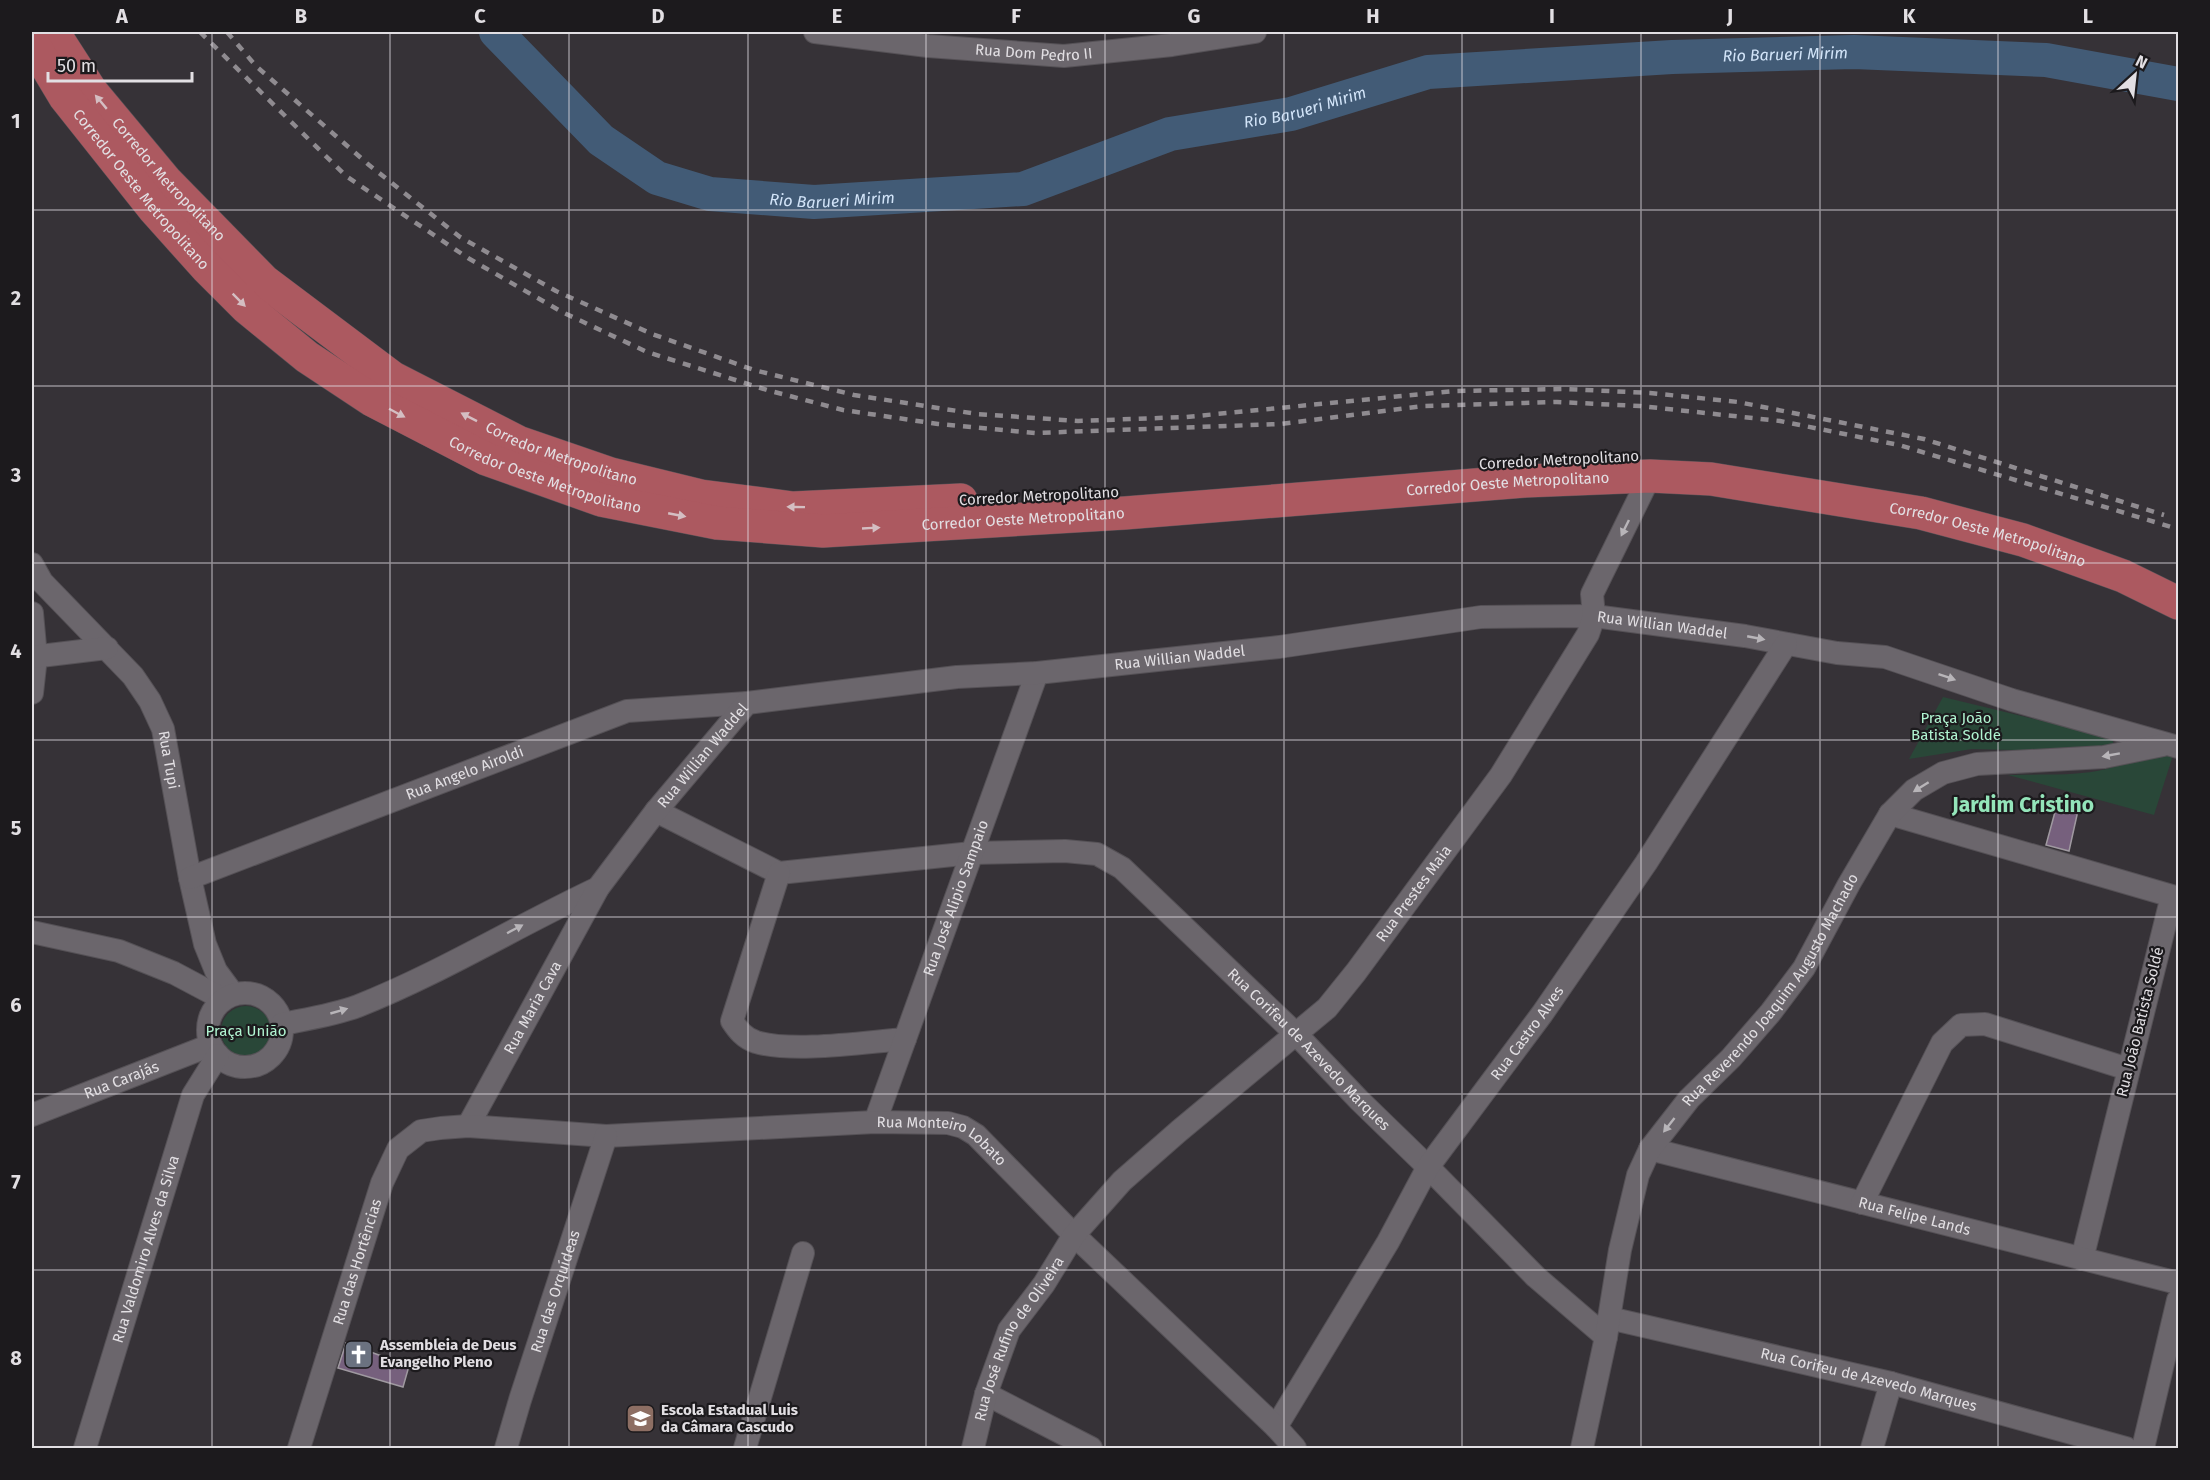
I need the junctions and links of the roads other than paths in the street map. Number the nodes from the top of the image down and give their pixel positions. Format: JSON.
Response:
{"nodes":[{"id":1,"x":53,"y":32,"type":"edge"},
{"id":2,"x":815,"y":32,"type":"edge"},
{"id":3,"x":1255,"y":32,"type":"edge"},
{"id":4,"x":32,"y":42,"type":"edge"},
{"id":5,"x":218,"y":257,"type":"junction"},
{"id":6,"x":1789,"y":469,"type":"junction"},
{"id":7,"x":1650,"y":476,"type":"junction"},
{"id":8,"x":32,"y":564,"type":"edge"},
{"id":9,"x":2178,"y":581,"type":"edge"},
{"id":10,"x":2178,"y":603,"type":"edge"},
{"id":11,"x":32,"y":613,"type":"edge"},
{"id":12,"x":1594,"y":616,"type":"junction"},
{"id":13,"x":1786,"y":644,"type":"junction"},
{"id":14,"x":107,"y":648,"type":"junction"},
{"id":15,"x":34,"y":657,"type":"edge"},
{"id":16,"x":1037,"y":673,"type":"junction"},
{"id":17,"x":32,"y":693,"type":"edge"},
{"id":18,"x":747,"y":703,"type":"junction"},
{"id":19,"x":2173,"y":745,"type":"edge"},
{"id":20,"x":656,"y":811,"type":"junction"},
{"id":21,"x":1890,"y":814,"type":"junction"},
{"id":22,"x":972,"y":853,"type":"junction"},
{"id":23,"x":779,"y":873,"type":"junction"},
{"id":24,"x":190,"y":878,"type":"junction"},
{"id":25,"x":598,"y":888,"type":"junction"},
{"id":26,"x":2175,"y":895,"type":"edge"},
{"id":27,"x":32,"y":932,"type":"edge"},
{"id":28,"x":228,"y":997,"type":"junction"},
{"id":29,"x":282,"y":1024,"type":"junction"},
{"id":30,"x":1297,"y":1035,"type":"junction"},
{"id":31,"x":905,"y":1039,"type":"junction"},
{"id":32,"x":214,"y":1050,"type":"junction"},
{"id":33,"x":2128,"y":1069,"type":"junction"},
{"id":34,"x":32,"y":1116,"type":"edge"},
{"id":35,"x":875,"y":1122,"type":"junction"},
{"id":36,"x":468,"y":1126,"type":"junction"},
{"id":37,"x":606,"y":1136,"type":"junction"},
{"id":38,"x":1650,"y":1149,"type":"junction"},
{"id":39,"x":1428,"y":1167,"type":"junction"},
{"id":40,"x":1862,"y":1203,"type":"junction"},
{"id":41,"x":1074,"y":1234,"type":"junction"},
{"id":42,"x":803,"y":1253,"type":"dead end"},
{"id":43,"x":2082,"y":1259,"type":"junction"},
{"id":44,"x":2178,"y":1283,"type":"edge"},
{"id":45,"x":2178,"y":1300,"type":"edge"},
{"id":46,"x":1607,"y":1328,"type":"junction"},
{"id":47,"x":1891,"y":1383,"type":"junction"},
{"id":48,"x":986,"y":1394,"type":"junction"},
{"id":49,"x":1276,"y":1427,"type":"junction"},
{"id":50,"x":85,"y":1449,"type":"edge"},
{"id":51,"x":299,"y":1449,"type":"edge"},
{"id":52,"x":506,"y":1449,"type":"edge"},
{"id":53,"x":745,"y":1449,"type":"edge"},
{"id":54,"x":973,"y":1449,"type":"edge"},
{"id":55,"x":1091,"y":1449,"type":"edge"},
{"id":56,"x":1295,"y":1449,"type":"edge"},
{"id":57,"x":1582,"y":1449,"type":"edge"},
{"id":58,"x":1872,"y":1449,"type":"edge"},
{"id":59,"x":2126,"y":1449,"type":"edge"},
{"id":60,"x":2143,"y":1449,"type":"edge"}],
"edges":[{"from":5,"to":1,"type":"main road","name":"Corredor Metropolitano","one_way":true},
{"from":2,"to":3,"type":"street","name":"Rua Dom Pedro II"},
{"from":4,"to":5,"type":"main road","name":"Corredor Oeste Metropolitano"},
{"from":6,"to":5,"type":"main road","name":"Corredor Metropolitano","one_way":true},
{"from":5,"to":7,"type":"main road","name":"Corredor Oeste Metropolitano","one_way":true},
{"from":6,"to":7,"type":"main road"},
{"from":6,"to":9,"type":"main road","name":"Corredor Metropolitano"},
{"from":7,"to":10,"type":"main road","name":"Corredor Oeste Metropolitano"},
{"from":7,"to":12,"type":"street","name":"Rua Prestes Maia","one_way":true},
{"from":8,"to":14,"type":"street","name":"Rua Tupi"},
{"from":11,"to":15,"type":"street"},
{"from":12,"to":13,"type":"street","name":"Rua Willian Waddel","one_way":true},
{"from":12,"to":16,"type":"street","name":"Rua Willian Waddel"},
{"from":12,"to":30,"type":"street","name":"Rua Prestes Maia"},
{"from":13,"to":19,"type":"street","name":"Rua Willian Waddel","one_way":true},
{"from":13,"to":39,"type":"street","name":"Rua Castro Alves"},
{"from":14,"to":15,"type":"street"},
{"from":14,"to":24,"type":"street","name":"Rua Tupi"},
{"from":15,"to":17,"type":"street"},
{"from":16,"to":18,"type":"street","name":"Rua Willian Waddel"},
{"from":16,"to":22,"type":"street","name":"Rua José Alípio Sampaio"},
{"from":18,"to":20,"type":"street","name":"Rua Willian Waddel"},
{"from":18,"to":24,"type":"street","name":"Rua Angelo Airoldi"},
{"from":19,"to":21,"type":"street","name":"Rua Reverendo Joaquim Augusto Machado","one_way":true},
{"from":20,"to":23,"type":"street"},
{"from":20,"to":25,"type":"street","name":"Rua Willian Waddel"},
{"from":21,"to":26,"type":"street","name":"Rua João Batista Soldé"},
{"from":21,"to":38,"type":"street","name":"Rua Reverendo Joaquim Augusto Machado","one_way":true},
{"from":22,"to":23,"type":"street","name":"Rua Corifeu de Azevedo Marques"},
{"from":22,"to":30,"type":"street","name":"Rua Corifeu de Azevedo Marques"},
{"from":22,"to":31,"type":"street","name":"Rua José Alípio Sampaio"},
{"from":23,"to":31,"type":"street"},
{"from":24,"to":28,"type":"street","name":"Rua Tupi"},
{"from":29,"to":25,"type":"street","name":"Rua Willian Waddel","one_way":true},
{"from":25,"to":36,"type":"street","name":"Rua Maria Cava"},
{"from":26,"to":33,"type":"street","name":"Rua João Batista Soldé"},
{"from":27,"to":28,"type":"street"},
{"from":28,"to":29,"type":"street"},
{"from":28,"to":32,"type":"street"},
{"from":29,"to":32,"type":"street"},
{"from":30,"to":39,"type":"street","name":"Rua Corifeu de Azevedo Marques"},
{"from":30,"to":41,"type":"street","name":"Rua Prestes Maia"},
{"from":31,"to":35,"type":"street","name":"Rua José Alípio Sampaio"},
{"from":32,"to":34,"type":"street","name":"Rua Carajás"},
{"from":32,"to":50,"type":"street","name":"Rua Valdomiro Alves da Silva"},
{"from":33,"to":40,"type":"street"},
{"from":33,"to":43,"type":"street","name":"Rua João Batista Soldé"},
{"from":35,"to":37,"type":"street","name":"Rua Monteiro Lobato"},
{"from":35,"to":41,"type":"street","name":"Rua Monteiro Lobato"},
{"from":36,"to":37,"type":"street","name":"Rua Monteiro Lobato"},
{"from":36,"to":51,"type":"street","name":"Rua das Hortências"},
{"from":37,"to":52,"type":"street","name":"Rua das Orquídeas"},
{"from":38,"to":40,"type":"street","name":"Rua Felipe Lands"},
{"from":38,"to":46,"type":"street","name":"Rua Reverendo Joaquim Augusto Machado"},
{"from":39,"to":46,"type":"street","name":"Rua Corifeu de Azevedo Marques"},
{"from":39,"to":49,"type":"street","name":"Rua Castro Alves"},
{"from":40,"to":43,"type":"street","name":"Rua Felipe Lands"},
{"from":41,"to":48,"type":"street","name":"Rua José Rufino de Oliveira"},
{"from":41,"to":49,"type":"street","name":"Rua Monteiro Lobato"},
{"from":42,"to":53,"type":"street"},
{"from":43,"to":44,"type":"street","name":"Rua Felipe Lands"},
{"from":45,"to":60,"type":"street"},
{"from":46,"to":47,"type":"street","name":"Rua Corifeu de Azevedo Marques"},
{"from":46,"to":57,"type":"street","name":"Rua Reverendo Joaquim Augusto Machado"},
{"from":47,"to":58,"type":"street"},
{"from":47,"to":59,"type":"street","name":"Rua Corifeu de Azevedo Marques"},
{"from":48,"to":54,"type":"street","name":"Rua José Rufino de Oliveira"},
{"from":48,"to":55,"type":"street"},
{"from":49,"to":56,"type":"street","name":"Rua Monteiro Lobato"}]}
